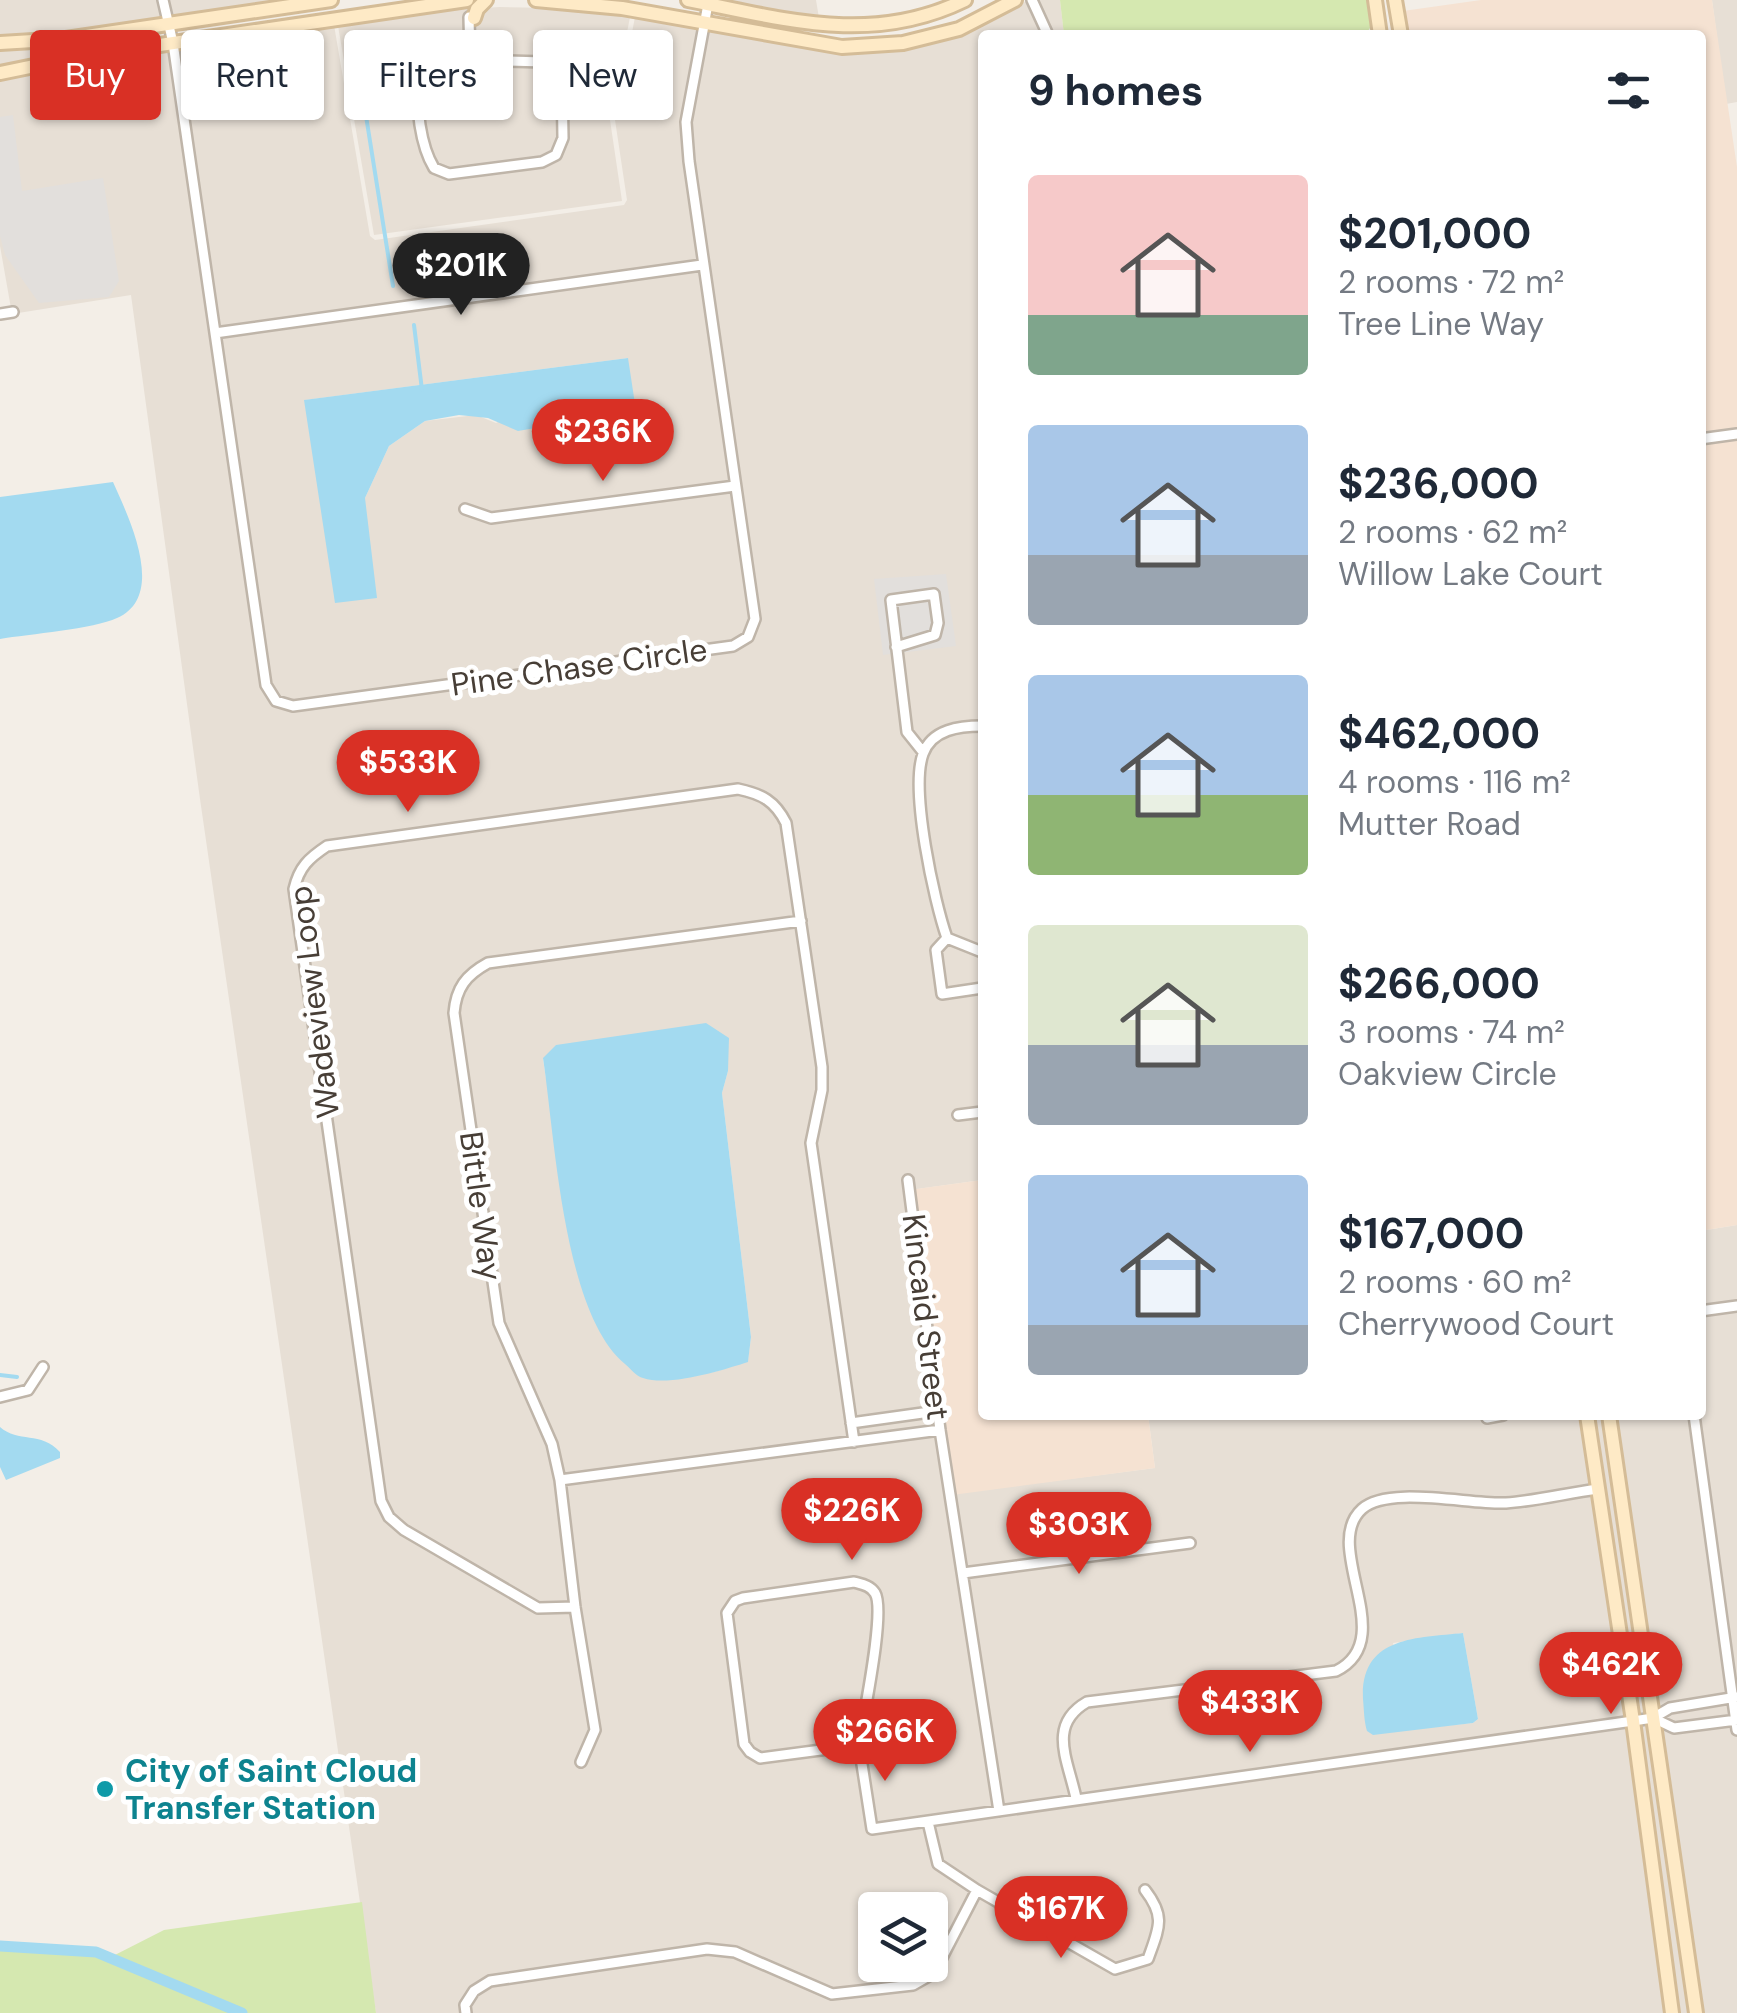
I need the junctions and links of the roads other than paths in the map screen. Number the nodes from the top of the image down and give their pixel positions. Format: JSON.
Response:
{"nodes":[{"id":1,"x":162,"y":0,"type":"edge"},
{"id":2,"x":331,"y":0,"type":"edge"},
{"id":3,"x":402,"y":0,"type":"edge"},
{"id":4,"x":467,"y":0,"type":"edge"},
{"id":5,"x":486,"y":0,"type":"edge"},
{"id":6,"x":536,"y":0,"type":"edge"},
{"id":7,"x":688,"y":0,"type":"edge"},
{"id":8,"x":965,"y":0,"type":"edge"},
{"id":9,"x":1016,"y":0,"type":"edge"},
{"id":10,"x":1032,"y":0,"type":"edge"},
{"id":11,"x":1375,"y":0,"type":"edge"},
{"id":12,"x":1395,"y":0,"type":"edge"},
{"id":13,"x":708,"y":4,"type":"junction"},
{"id":14,"x":379,"y":12,"type":"junction"},
{"id":15,"x":472,"y":18,"type":"junction"},
{"id":16,"x":704,"y":23,"type":"junction"},
{"id":17,"x":168,"y":24,"type":"junction"},
{"id":18,"x":473,"y":30,"type":"edge"},
{"id":19,"x":1046,"y":30,"type":"edge"},
{"id":20,"x":1379,"y":30,"type":"edge"},
{"id":21,"x":1399,"y":30,"type":"edge"},
{"id":22,"x":0,"y":43,"type":"edge"},
{"id":23,"x":173,"y":43,"type":"junction"},
{"id":24,"x":474,"y":60,"type":"joint"},
{"id":25,"x":0,"y":74,"type":"edge"},
{"id":26,"x":702,"y":265,"type":"junction"},
{"id":27,"x":13,"y":312,"type":"dead end"},
{"id":28,"x":0,"y":314,"type":"edge"},
{"id":29,"x":215,"y":333,"type":"junction"},
{"id":30,"x":1737,"y":434,"type":"edge"},
{"id":31,"x":1706,"y":439,"type":"edge"},
{"id":32,"x":735,"y":486,"type":"junction"},
{"id":33,"x":465,"y":509,"type":"dead end"},
{"id":34,"x":896,"y":648,"type":"junction"},
{"id":35,"x":978,"y":726,"type":"edge"},
{"id":36,"x":923,"y":752,"type":"junction"},
{"id":37,"x":800,"y":921,"type":"junction"},
{"id":38,"x":947,"y":938,"type":"junction"},
{"id":39,"x":978,"y":950,"type":"edge"},
{"id":40,"x":978,"y":989,"type":"edge"},
{"id":41,"x":978,"y":1112,"type":"edge"},
{"id":42,"x":958,"y":1115,"type":"dead end"},
{"id":43,"x":908,"y":1180,"type":"dead end"},
{"id":44,"x":1737,"y":1306,"type":"edge"},
{"id":45,"x":1706,"y":1310,"type":"edge"},
{"id":46,"x":42,"y":1367,"type":"dead end"},
{"id":47,"x":0,"y":1397,"type":"edge"},
{"id":48,"x":937,"y":1411,"type":"junction"},
{"id":49,"x":1587,"y":1420,"type":"edge"},
{"id":50,"x":1610,"y":1420,"type":"edge"},
{"id":51,"x":1695,"y":1420,"type":"edge"},
{"id":52,"x":851,"y":1422,"type":"junction"},
{"id":53,"x":940,"y":1430,"type":"junction"},
{"id":54,"x":854,"y":1442,"type":"junction"},
{"id":55,"x":560,"y":1480,"type":"junction"},
{"id":56,"x":1598,"y":1489,"type":"junction"},
{"id":57,"x":1190,"y":1543,"type":"dead end"},
{"id":58,"x":963,"y":1572,"type":"junction"},
{"id":59,"x":575,"y":1607,"type":"junction"},
{"id":60,"x":1735,"y":1698,"type":"edge"},
{"id":61,"x":1653,"y":1718,"type":"junction"},
{"id":62,"x":1633,"y":1722,"type":"junction"},
{"id":63,"x":1736,"y":1723,"type":"edge"},
{"id":64,"x":859,"y":1744,"type":"junction"},
{"id":65,"x":581,"y":1762,"type":"dead end"},
{"id":66,"x":1076,"y":1798,"type":"junction"},
{"id":67,"x":999,"y":1810,"type":"junction"},
{"id":68,"x":928,"y":1822,"type":"junction"},
{"id":69,"x":977,"y":1890,"type":"junction"},
{"id":70,"x":1145,"y":1890,"type":"dead end"},
{"id":71,"x":466,"y":2013,"type":"edge"},
{"id":72,"x":1672,"y":2013,"type":"edge"},
{"id":73,"x":1696,"y":2013,"type":"edge"}],
"edges":[{"from":1,"to":17,"type":"street","name":"Pine Chase Circle"},
{"from":2,"to":17,"type":"street"},
{"from":3,"to":14,"type":"street"},
{"from":4,"to":14,"type":"street"},
{"from":4,"to":15,"type":"street"},
{"from":5,"to":15,"type":"street"},
{"from":6,"to":16,"type":"street"},
{"from":7,"to":13,"type":"street"},
{"from":8,"to":13,"type":"street"},
{"from":9,"to":16,"type":"street"},
{"from":10,"to":19,"type":"street"},
{"from":11,"to":20,"type":"street"},
{"from":12,"to":21,"type":"street"},
{"from":13,"to":16,"type":"street","name":"Pine Chase Circle"},
{"from":14,"to":23,"type":"street"},
{"from":15,"to":18,"type":"street"},
{"from":16,"to":26,"type":"street","name":"Pine Chase Circle"},
{"from":17,"to":22,"type":"street"},
{"from":17,"to":23,"type":"street","name":"Pine Chase Circle"},
{"from":23,"to":25,"type":"street"},
{"from":23,"to":29,"type":"street","name":"Pine Chase Circle"},
{"from":24,"to":24,"type":"street"},
{"from":26,"to":29,"type":"street"},
{"from":26,"to":32,"type":"street","name":"Pine Chase Circle"},
{"from":27,"to":28,"type":"street"},
{"from":29,"to":32,"type":"street","name":"Pine Chase Circle"},
{"from":30,"to":31,"type":"street"},
{"from":32,"to":33,"type":"street"},
{"from":34,"to":34,"type":"street"},
{"from":34,"to":36,"type":"street"},
{"from":35,"to":36,"type":"street"},
{"from":36,"to":38,"type":"street"},
{"from":37,"to":52,"type":"street","name":"Wadeview Loop"},
{"from":37,"to":55,"type":"street","name":"Bittle Way"},
{"from":37,"to":59,"type":"street","name":"Wadeview Loop"},
{"from":38,"to":39,"type":"street"},
{"from":38,"to":40,"type":"street"},
{"from":41,"to":42,"type":"street"},
{"from":43,"to":48,"type":"street","name":"Kincaid Street"},
{"from":44,"to":45,"type":"street"},
{"from":46,"to":47,"type":"street"},
{"from":48,"to":52,"type":"street"},
{"from":48,"to":53,"type":"street","name":"Kincaid Street"},
{"from":49,"to":56,"type":"street"},
{"from":50,"to":61,"type":"street"},
{"from":51,"to":60,"type":"street"},
{"from":52,"to":54,"type":"street","name":"Wadeview Loop"},
{"from":53,"to":54,"type":"street"},
{"from":53,"to":58,"type":"street","name":"Kincaid Street"},
{"from":54,"to":55,"type":"street"},
{"from":55,"to":59,"type":"street","name":"Bittle Way"},
{"from":56,"to":62,"type":"street"},
{"from":56,"to":66,"type":"street"},
{"from":57,"to":58,"type":"street"},
{"from":58,"to":67,"type":"street","name":"Kincaid Street"},
{"from":59,"to":65,"type":"street","name":"Bittle Way"},
{"from":60,"to":61,"type":"street"},
{"from":60,"to":63,"type":"street"},
{"from":61,"to":62,"type":"street"},
{"from":61,"to":63,"type":"street"},
{"from":61,"to":73,"type":"street"},
{"from":62,"to":66,"type":"street"},
{"from":62,"to":72,"type":"street"},
{"from":64,"to":64,"type":"street"},
{"from":64,"to":68,"type":"street"},
{"from":66,"to":67,"type":"street"},
{"from":67,"to":68,"type":"street"},
{"from":68,"to":69,"type":"street"},
{"from":69,"to":70,"type":"street"},
{"from":69,"to":71,"type":"street"}]}
